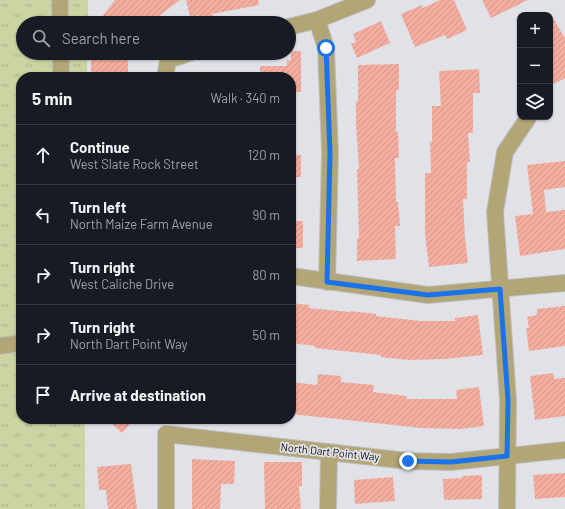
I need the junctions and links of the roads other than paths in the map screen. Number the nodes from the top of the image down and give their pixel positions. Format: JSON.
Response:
{"nodes":[{"id":1,"x":60,"y":0,"type":"edge"},
{"id":2,"x":367,"y":0,"type":"edge"},
{"id":3,"x":60,"y":16,"type":"edge"},
{"id":4,"x":317,"y":20,"type":"junction"},
{"id":5,"x":296,"y":25,"type":"edge"},
{"id":6,"x":60,"y":60,"type":"edge"},
{"id":7,"x":168,"y":60,"type":"edge"},
{"id":8,"x":61,"y":72,"type":"edge"},
{"id":9,"x":166,"y":72,"type":"edge"},
{"id":10,"x":527,"y":120,"type":"edge"},
{"id":11,"x":296,"y":277,"type":"edge"},
{"id":12,"x":327,"y":282,"type":"junction"},
{"id":13,"x":565,"y":283,"type":"edge"},
{"id":14,"x":500,"y":289,"type":"junction"},
{"id":15,"x":16,"y":344,"type":"edge"},
{"id":16,"x":0,"y":346,"type":"edge"},
{"id":17,"x":565,"y":450,"type":"edge"},
{"id":18,"x":328,"y":452,"type":"junction"},
{"id":19,"x":507,"y":456,"type":"junction"},
{"id":20,"x":166,"y":509,"type":"edge"},
{"id":21,"x":328,"y":509,"type":"edge"},
{"id":22,"x":507,"y":509,"type":"edge"}],
"edges":[{"from":1,"to":3,"type":"street"},
{"from":2,"to":4,"type":"street"},
{"from":4,"to":5,"type":"street"},
{"from":4,"to":12,"type":"street"},
{"from":6,"to":8,"type":"street"},
{"from":7,"to":9,"type":"street"},
{"from":10,"to":14,"type":"street"},
{"from":11,"to":12,"type":"street"},
{"from":12,"to":14,"type":"street"},
{"from":13,"to":14,"type":"street"},
{"from":14,"to":19,"type":"street"},
{"from":15,"to":16,"type":"street"},
{"from":17,"to":19,"type":"street","name":"North Dart Point Way"},
{"from":18,"to":19,"type":"street","name":"North Dart Point Way"},
{"from":18,"to":20,"type":"street","name":"North Dart Point Way"},
{"from":18,"to":21,"type":"street"},
{"from":19,"to":22,"type":"street"}]}
